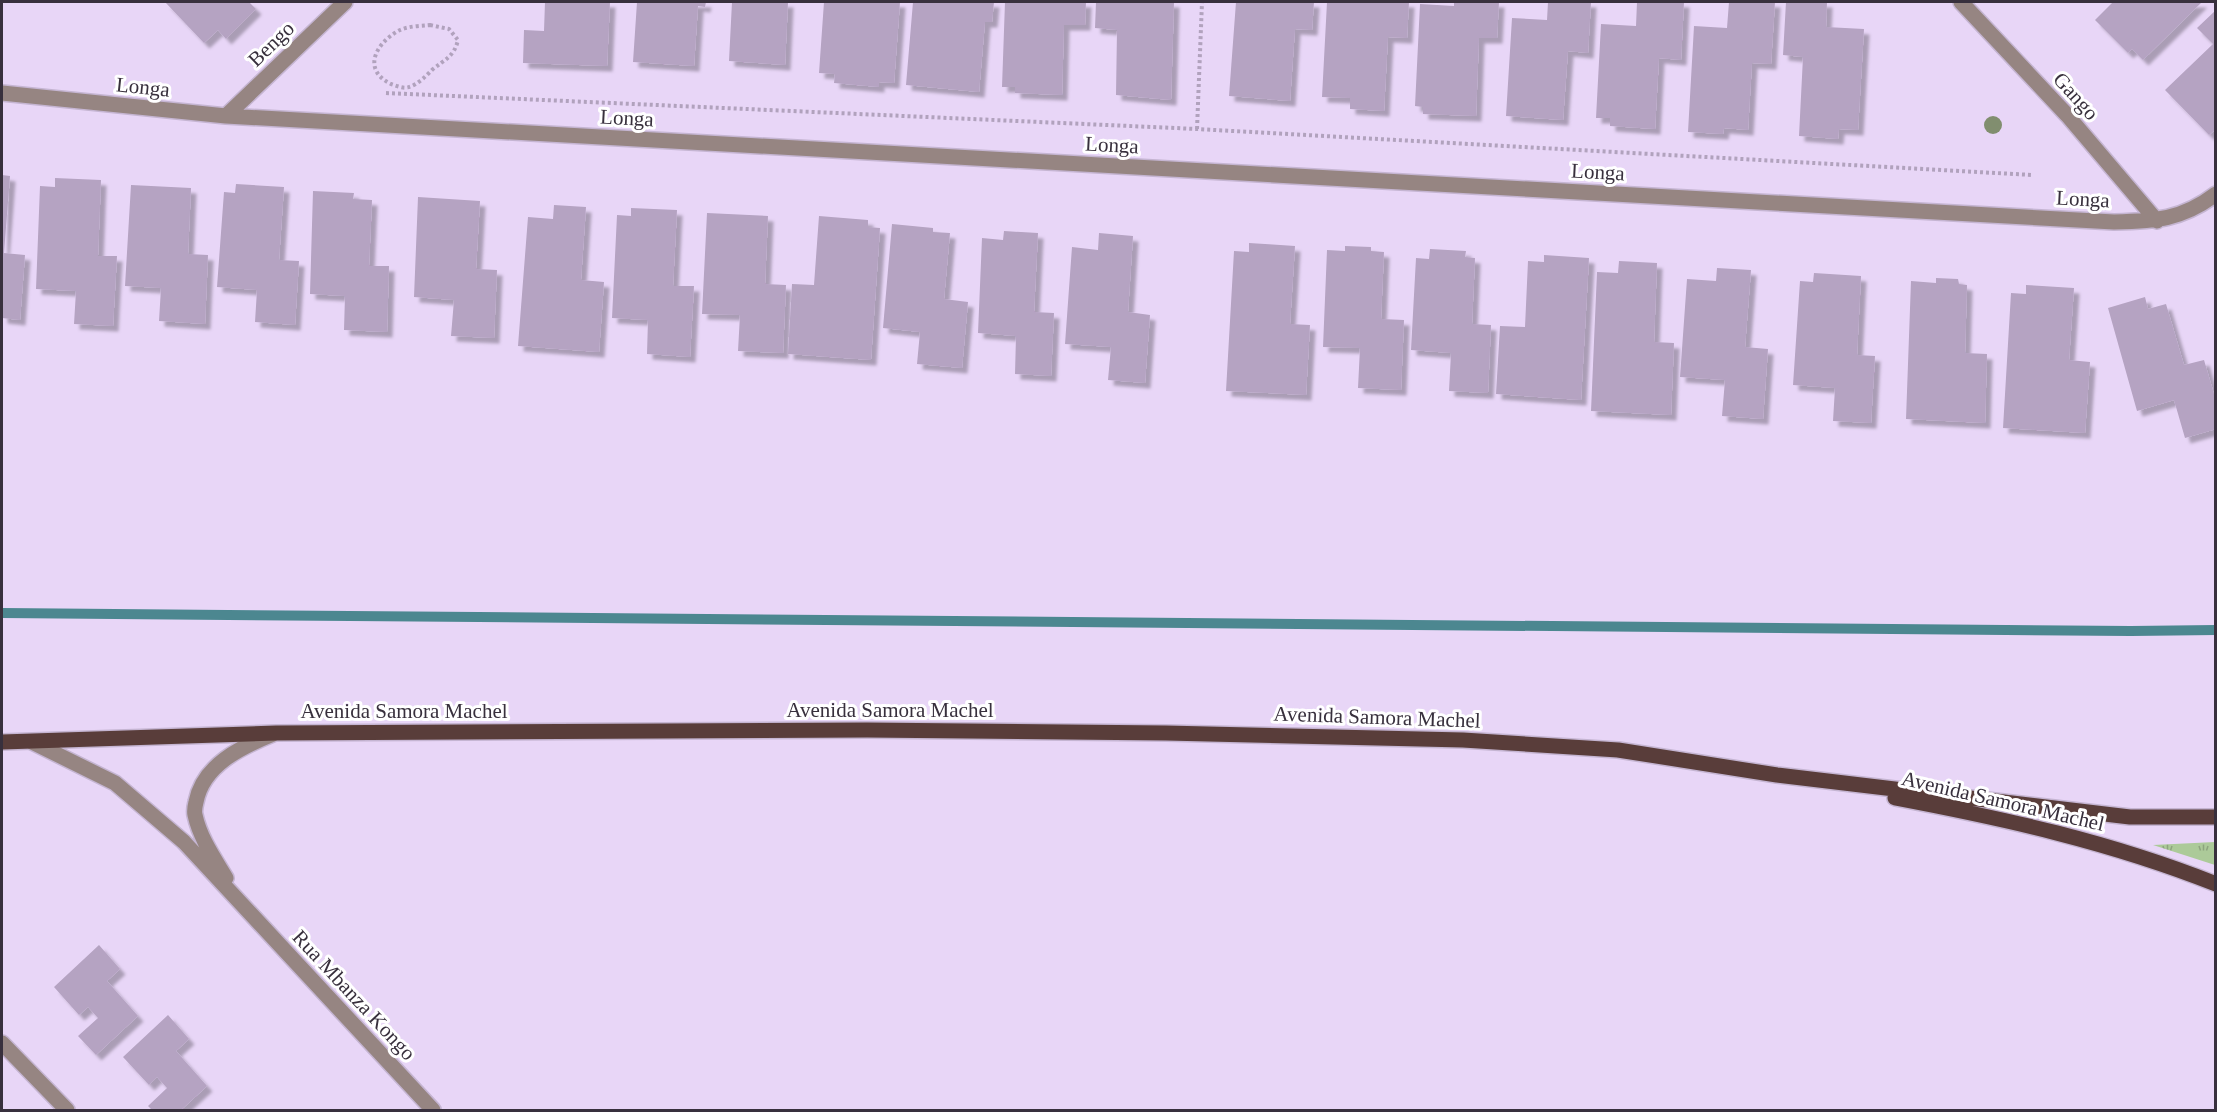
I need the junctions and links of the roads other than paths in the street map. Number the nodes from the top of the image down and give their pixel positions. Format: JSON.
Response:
{"nodes":[{"id":1,"x":345,"y":2,"type":"edge"},
{"id":2,"x":1961,"y":2,"type":"edge"},
{"id":3,"x":2,"y":93,"type":"edge"},
{"id":4,"x":226,"y":116,"type":"junction"},
{"id":5,"x":2216,"y":194,"type":"edge"},
{"id":6,"x":2157,"y":221,"type":"junction"},
{"id":7,"x":276,"y":733,"type":"junction"},
{"id":8,"x":2,"y":742,"type":"edge"},
{"id":9,"x":32,"y":742,"type":"junction"},
{"id":10,"x":1777,"y":774,"type":"junction"},
{"id":11,"x":2216,"y":817,"type":"edge"},
{"id":12,"x":2216,"y":884,"type":"edge"},
{"id":13,"x":245,"y":909,"type":"junction"},
{"id":14,"x":2,"y":1043,"type":"edge"},
{"id":15,"x":67,"y":1110,"type":"edge"},
{"id":16,"x":433,"y":1110,"type":"edge"}],
"edges":[{"from":1,"to":4,"type":"street","name":"Bengo"},
{"from":2,"to":6,"type":"street","name":"Gango"},
{"from":3,"to":4,"type":"street","name":"Longa"},
{"from":4,"to":6,"type":"street","name":"Longa"},
{"from":5,"to":6,"type":"street","name":"Longa"},
{"from":7,"to":9,"type":"main road","name":"Avenida Samora Machel"},
{"from":7,"to":10,"type":"main road","name":"Avenida Samora Machel"},
{"from":7,"to":13,"type":"street","name":"Rua Mbanza Kongo"},
{"from":8,"to":9,"type":"main road","name":"Avenida Samora Machel"},
{"from":9,"to":13,"type":"street","name":"Rua Mbanza Kongo"},
{"from":10,"to":11,"type":"main road","name":"Avenida Samora Machel"},
{"from":10,"to":12,"type":"main road","name":"Avenida Samora Machel"},
{"from":13,"to":16,"type":"street","name":"Rua Mbanza Kongo"},
{"from":14,"to":15,"type":"street"}]}
